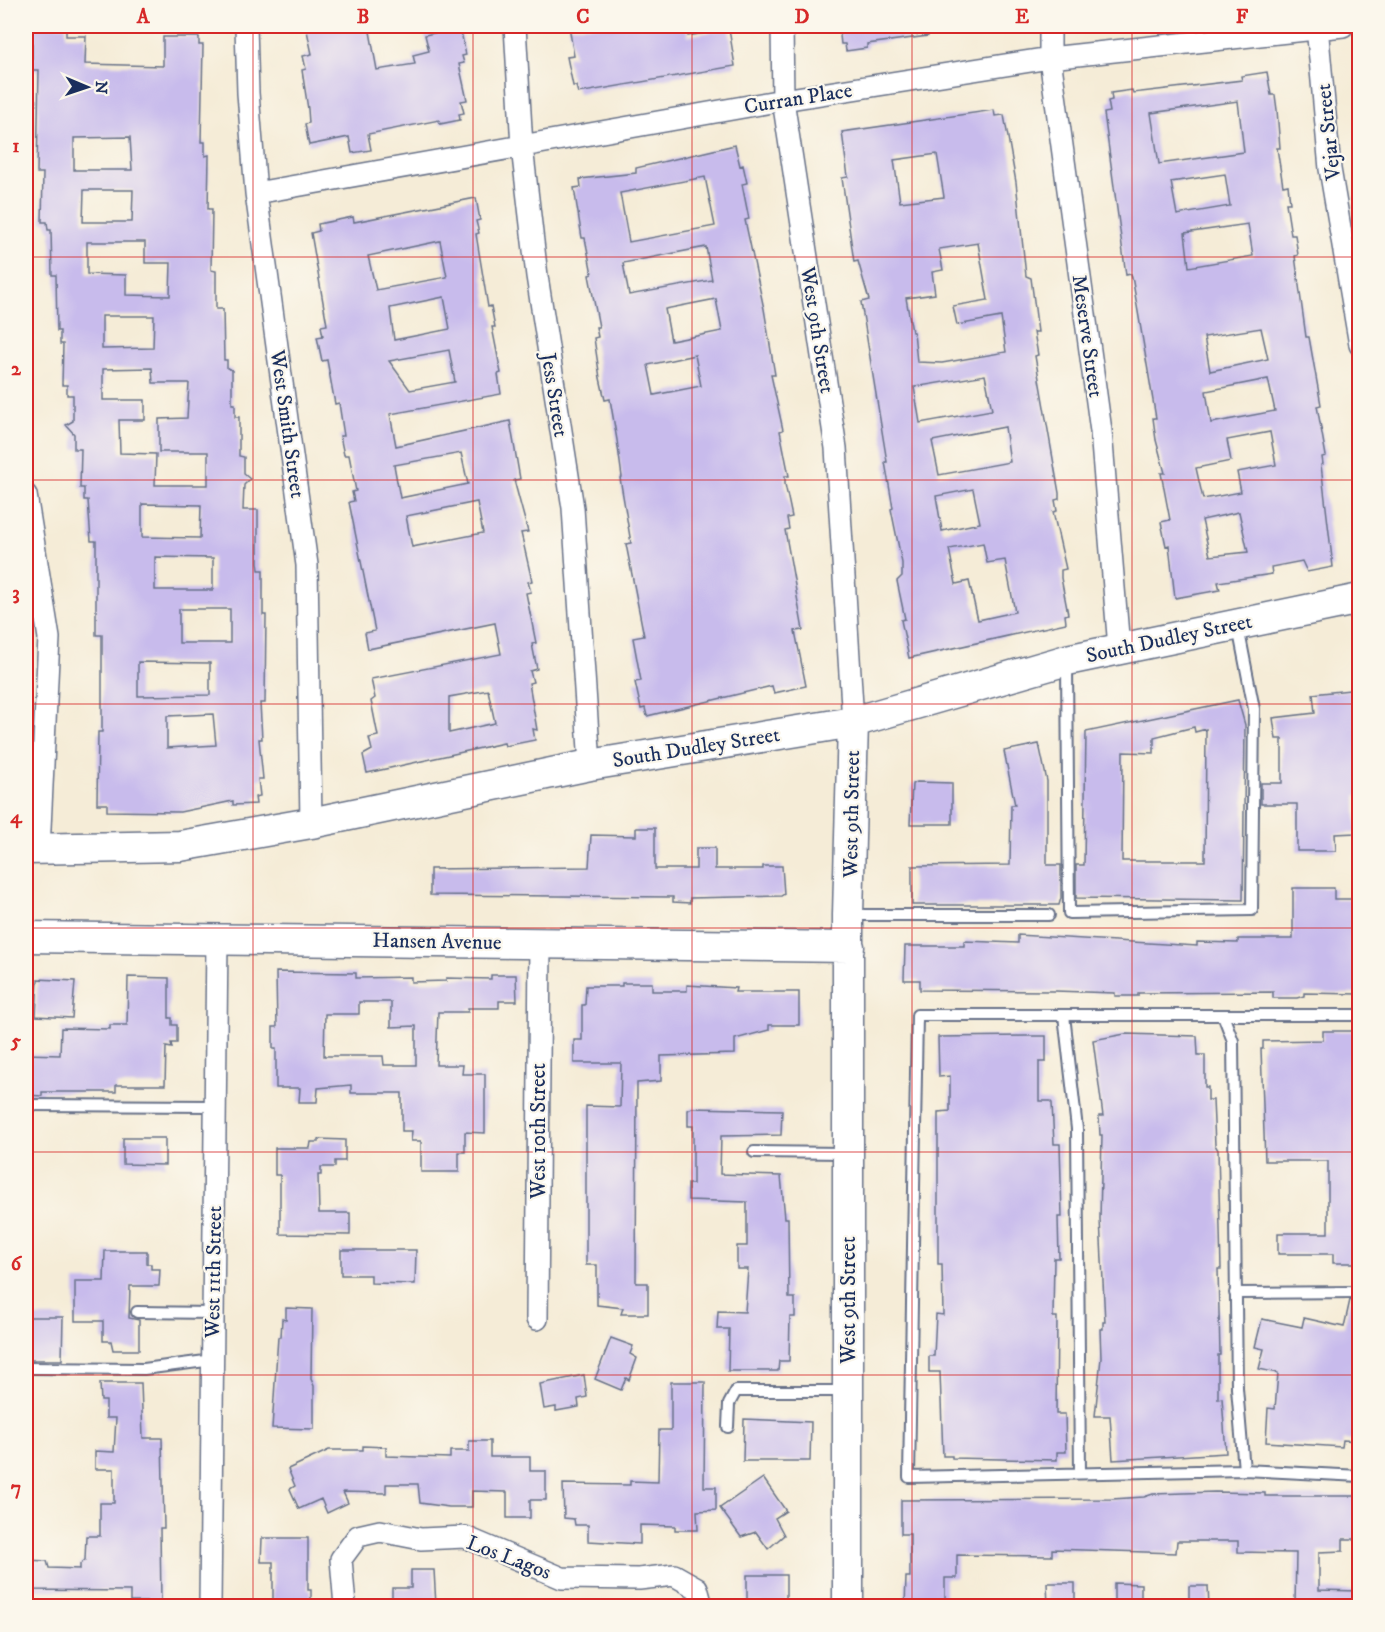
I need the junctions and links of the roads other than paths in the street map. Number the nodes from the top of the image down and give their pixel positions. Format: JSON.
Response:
{"nodes":[{"id":1,"x":246,"y":26,"type":"edge"},
{"id":2,"x":515,"y":26,"type":"edge"},
{"id":3,"x":782,"y":26,"type":"edge"},
{"id":4,"x":1050,"y":26,"type":"edge"},
{"id":5,"x":1343,"y":26,"type":"edge"},
{"id":6,"x":1317,"y":27,"type":"edge"},
{"id":7,"x":1050,"y":58,"type":"junction"},
{"id":8,"x":783,"y":100,"type":"junction"},
{"id":9,"x":522,"y":147,"type":"junction"},
{"id":10,"x":256,"y":193,"type":"junction"},
{"id":11,"x":1359,"y":345,"type":"edge"},
{"id":12,"x":26,"y":495,"type":"edge"},
{"id":13,"x":1359,"y":599,"type":"edge"},
{"id":14,"x":1238,"y":624,"type":"junction"},
{"id":15,"x":1119,"y":648,"type":"junction"},
{"id":16,"x":1067,"y":660,"type":"junction"},
{"id":17,"x":853,"y":722,"type":"junction"},
{"id":18,"x":590,"y":765,"type":"junction"},
{"id":19,"x":311,"y":823,"type":"junction"},
{"id":20,"x":32,"y":849,"type":"edge"},
{"id":21,"x":848,"y":915,"type":"junction"},
{"id":22,"x":1049,"y":915,"type":"dead end"},
{"id":23,"x":26,"y":937,"type":"edge"},
{"id":24,"x":217,"y":938,"type":"junction"},
{"id":25,"x":540,"y":942,"type":"junction"},
{"id":26,"x":849,"y":947,"type":"junction"},
{"id":27,"x":1064,"y":1015,"type":"junction"},
{"id":28,"x":1223,"y":1015,"type":"junction"},
{"id":29,"x":1359,"y":1015,"type":"edge"},
{"id":30,"x":26,"y":1105,"type":"edge"},
{"id":31,"x":215,"y":1106,"type":"junction"},
{"id":32,"x":754,"y":1152,"type":"dead end"},
{"id":33,"x":848,"y":1153,"type":"junction"},
{"id":34,"x":1359,"y":1292,"type":"edge"},
{"id":35,"x":1235,"y":1293,"type":"junction"},
{"id":36,"x":137,"y":1312,"type":"dead end"},
{"id":37,"x":213,"y":1313,"type":"junction"},
{"id":38,"x":537,"y":1319,"type":"dead end"},
{"id":39,"x":213,"y":1360,"type":"junction"},
{"id":40,"x":26,"y":1368,"type":"edge"},
{"id":41,"x":848,"y":1391,"type":"junction"},
{"id":42,"x":728,"y":1427,"type":"dead end"},
{"id":43,"x":1244,"y":1470,"type":"junction"},
{"id":44,"x":1080,"y":1473,"type":"junction"},
{"id":45,"x":1359,"y":1476,"type":"edge"},
{"id":46,"x":700,"y":1597,"type":"edge"},
{"id":47,"x":210,"y":1606,"type":"edge"},
{"id":48,"x":345,"y":1606,"type":"edge"},
{"id":49,"x":848,"y":1606,"type":"edge"}],
"edges":[{"from":1,"to":10,"type":"street","name":"West Smith Street"},
{"from":2,"to":9,"type":"street","name":"Jess Street"},
{"from":3,"to":8,"type":"street","name":"West 9th Street"},
{"from":4,"to":7,"type":"street","name":"Meserve Street"},
{"from":5,"to":6,"type":"street","name":"Curran Place"},
{"from":6,"to":7,"type":"street","name":"Curran Place"},
{"from":6,"to":11,"type":"street","name":"Vejar Street"},
{"from":7,"to":8,"type":"street","name":"Curran Place"},
{"from":7,"to":15,"type":"street","name":"Meserve Street"},
{"from":8,"to":9,"type":"street","name":"Curran Place"},
{"from":8,"to":17,"type":"street","name":"West 9th Street"},
{"from":9,"to":10,"type":"street","name":"Curran Place"},
{"from":9,"to":18,"type":"street","name":"Jess Street"},
{"from":10,"to":19,"type":"street","name":"West Smith Street"},
{"from":12,"to":20,"type":"street"},
{"from":13,"to":14,"type":"street","name":"South Dudley Street"},
{"from":14,"to":15,"type":"street","name":"South Dudley Street"},
{"from":14,"to":16,"type":"lane"},
{"from":15,"to":16,"type":"street","name":"South Dudley Street"},
{"from":16,"to":17,"type":"street","name":"South Dudley Street"},
{"from":17,"to":18,"type":"street","name":"South Dudley Street"},
{"from":17,"to":21,"type":"street","name":"West 9th Street"},
{"from":18,"to":19,"type":"street","name":"South Dudley Street"},
{"from":19,"to":20,"type":"street","name":"South Dudley Street"},
{"from":21,"to":22,"type":"lane"},
{"from":21,"to":26,"type":"street","name":"West 9th Street"},
{"from":23,"to":24,"type":"street","name":"Hansen Avenue"},
{"from":24,"to":25,"type":"street","name":"Hansen Avenue"},
{"from":24,"to":31,"type":"street","name":"West 11th Street"},
{"from":25,"to":26,"type":"street","name":"Hansen Avenue"},
{"from":25,"to":38,"type":"street","name":"West 10th Street"},
{"from":26,"to":33,"type":"street","name":"West 9th Street"},
{"from":27,"to":28,"type":"lane"},
{"from":27,"to":44,"type":"lane"},
{"from":27,"to":44,"type":"lane"},
{"from":28,"to":29,"type":"lane"},
{"from":28,"to":35,"type":"lane"},
{"from":30,"to":31,"type":"lane"},
{"from":31,"to":37,"type":"street","name":"West 11th Street"},
{"from":32,"to":33,"type":"lane"},
{"from":33,"to":41,"type":"street","name":"West 9th Street"},
{"from":34,"to":35,"type":"lane"},
{"from":35,"to":43,"type":"lane"},
{"from":36,"to":37,"type":"lane"},
{"from":37,"to":39,"type":"street","name":"West 11th Street"},
{"from":39,"to":40,"type":"lane"},
{"from":39,"to":47,"type":"street","name":"West 11th Street"},
{"from":41,"to":42,"type":"lane"},
{"from":41,"to":49,"type":"street","name":"West 9th Street"},
{"from":43,"to":44,"type":"lane"},
{"from":43,"to":45,"type":"lane"},
{"from":46,"to":48,"type":"street","name":"Los Lagos"}]}
